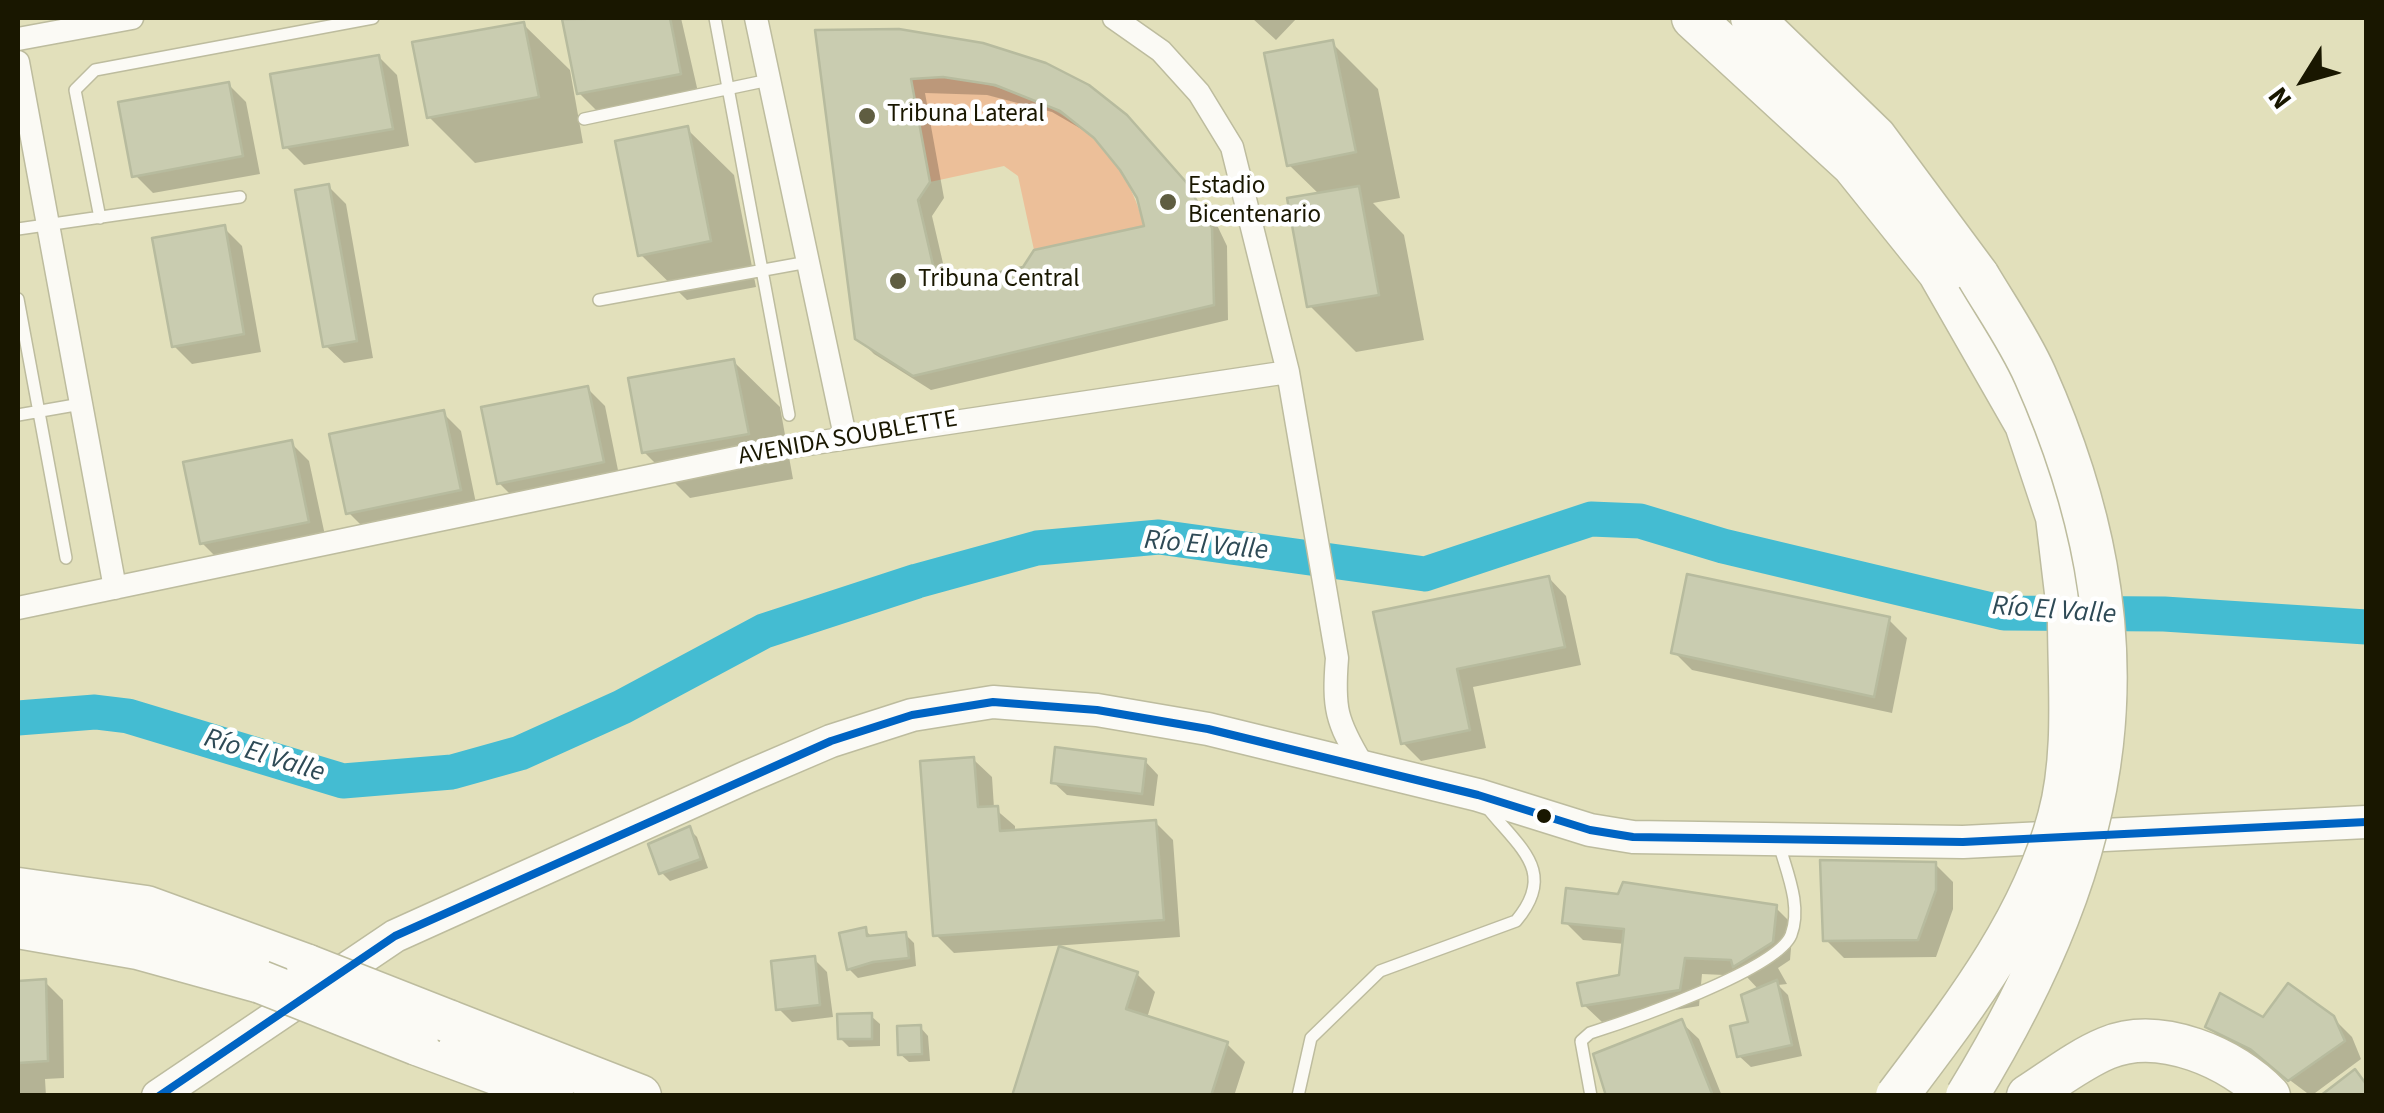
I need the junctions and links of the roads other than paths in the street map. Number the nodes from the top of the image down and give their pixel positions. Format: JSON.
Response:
{"nodes":[{"id":1,"x":132,"y":18,"type":"edge"},
{"id":2,"x":373,"y":18,"type":"edge"},
{"id":3,"x":715,"y":18,"type":"edge"},
{"id":4,"x":756,"y":18,"type":"edge"},
{"id":5,"x":1114,"y":18,"type":"edge"},
{"id":6,"x":1693,"y":18,"type":"edge"},
{"id":7,"x":1752,"y":18,"type":"edge"},
{"id":8,"x":18,"y":40,"type":"edge"},
{"id":9,"x":18,"y":62,"type":"edge"},
{"id":10,"x":769,"y":80,"type":"junction"},
{"id":11,"x":728,"y":89,"type":"junction"},
{"id":12,"x":584,"y":119,"type":"dead end"},
{"id":13,"x":240,"y":197,"type":"dead end"},
{"id":14,"x":100,"y":218,"type":"junction"},
{"id":15,"x":48,"y":226,"type":"junction"},
{"id":16,"x":18,"y":229,"type":"edge"},
{"id":17,"x":808,"y":262,"type":"junction"},
{"id":18,"x":762,"y":270,"type":"junction"},
{"id":19,"x":1958,"y":273,"type":"junction"},
{"id":20,"x":18,"y":299,"type":"edge"},
{"id":21,"x":599,"y":300,"type":"dead end"},
{"id":22,"x":1288,"y":372,"type":"junction"},
{"id":23,"x":81,"y":404,"type":"junction"},
{"id":24,"x":38,"y":412,"type":"junction"},
{"id":25,"x":789,"y":415,"type":"dead end"},
{"id":26,"x":18,"y":416,"type":"edge"},
{"id":27,"x":845,"y":436,"type":"junction"},
{"id":28,"x":66,"y":558,"type":"dead end"},
{"id":29,"x":115,"y":588,"type":"junction"},
{"id":30,"x":18,"y":608,"type":"edge"},
{"id":31,"x":1362,"y":764,"type":"junction"},
{"id":32,"x":1478,"y":794,"type":"junction"},
{"id":33,"x":2366,"y":822,"type":"edge"},
{"id":34,"x":1778,"y":840,"type":"junction"},
{"id":35,"x":18,"y":889,"type":"edge"},
{"id":36,"x":18,"y":927,"type":"edge"},
{"id":37,"x":82,"y":939,"type":"junction"},
{"id":38,"x":18,"y":941,"type":"edge"},
{"id":39,"x":432,"y":1033,"type":"junction"},
{"id":40,"x":158,"y":1096,"type":"edge"},
{"id":41,"x":557,"y":1096,"type":"edge"},
{"id":42,"x":640,"y":1096,"type":"edge"},
{"id":43,"x":1298,"y":1096,"type":"edge"},
{"id":44,"x":1591,"y":1096,"type":"edge"},
{"id":45,"x":1898,"y":1096,"type":"edge"},
{"id":46,"x":1967,"y":1096,"type":"edge"},
{"id":47,"x":2028,"y":1096,"type":"edge"},
{"id":48,"x":2269,"y":1096,"type":"edge"}],
"edges":[{"from":1,"to":8,"type":"street"},
{"from":2,"to":14,"type":"lane"},
{"from":3,"to":11,"type":"lane"},
{"from":4,"to":10,"type":"street"},
{"from":5,"to":22,"type":"street"},
{"from":6,"to":19,"type":"highway"},
{"from":7,"to":19,"type":"highway"},
{"from":9,"to":15,"type":"street"},
{"from":10,"to":11,"type":"lane"},
{"from":10,"to":17,"type":"street"},
{"from":11,"to":12,"type":"lane"},
{"from":11,"to":18,"type":"lane"},
{"from":13,"to":14,"type":"lane"},
{"from":14,"to":15,"type":"lane"},
{"from":15,"to":16,"type":"lane"},
{"from":15,"to":23,"type":"street"},
{"from":17,"to":18,"type":"lane"},
{"from":17,"to":27,"type":"street"},
{"from":18,"to":21,"type":"lane"},
{"from":18,"to":25,"type":"lane"},
{"from":19,"to":45,"type":"highway","bridge":true},
{"from":19,"to":46,"type":"highway","bridge":true},
{"from":20,"to":24,"type":"lane"},
{"from":22,"to":27,"type":"street","name":"AVENIDA SOUBLETTE"},
{"from":22,"to":31,"type":"street"},
{"from":23,"to":24,"type":"lane"},
{"from":23,"to":29,"type":"street"},
{"from":24,"to":26,"type":"lane"},
{"from":24,"to":28,"type":"lane"},
{"from":27,"to":29,"type":"street","name":"AVENIDA SOUBLETTE"},
{"from":29,"to":30,"type":"street","name":"AVENIDA SOUBLETTE"},
{"from":31,"to":32,"type":"street"},
{"from":31,"to":40,"type":"street"},
{"from":32,"to":34,"type":"street"},
{"from":32,"to":43,"type":"lane"},
{"from":33,"to":34,"type":"street"},
{"from":34,"to":44,"type":"lane"},
{"from":35,"to":39,"type":"highway","bridge":true},
{"from":36,"to":37,"type":"highway"},
{"from":37,"to":38,"type":"lane"},
{"from":37,"to":39,"type":"highway","bridge":true},
{"from":39,"to":41,"type":"highway"},
{"from":39,"to":42,"type":"highway"},
{"from":47,"to":48,"type":"highway"}]}
